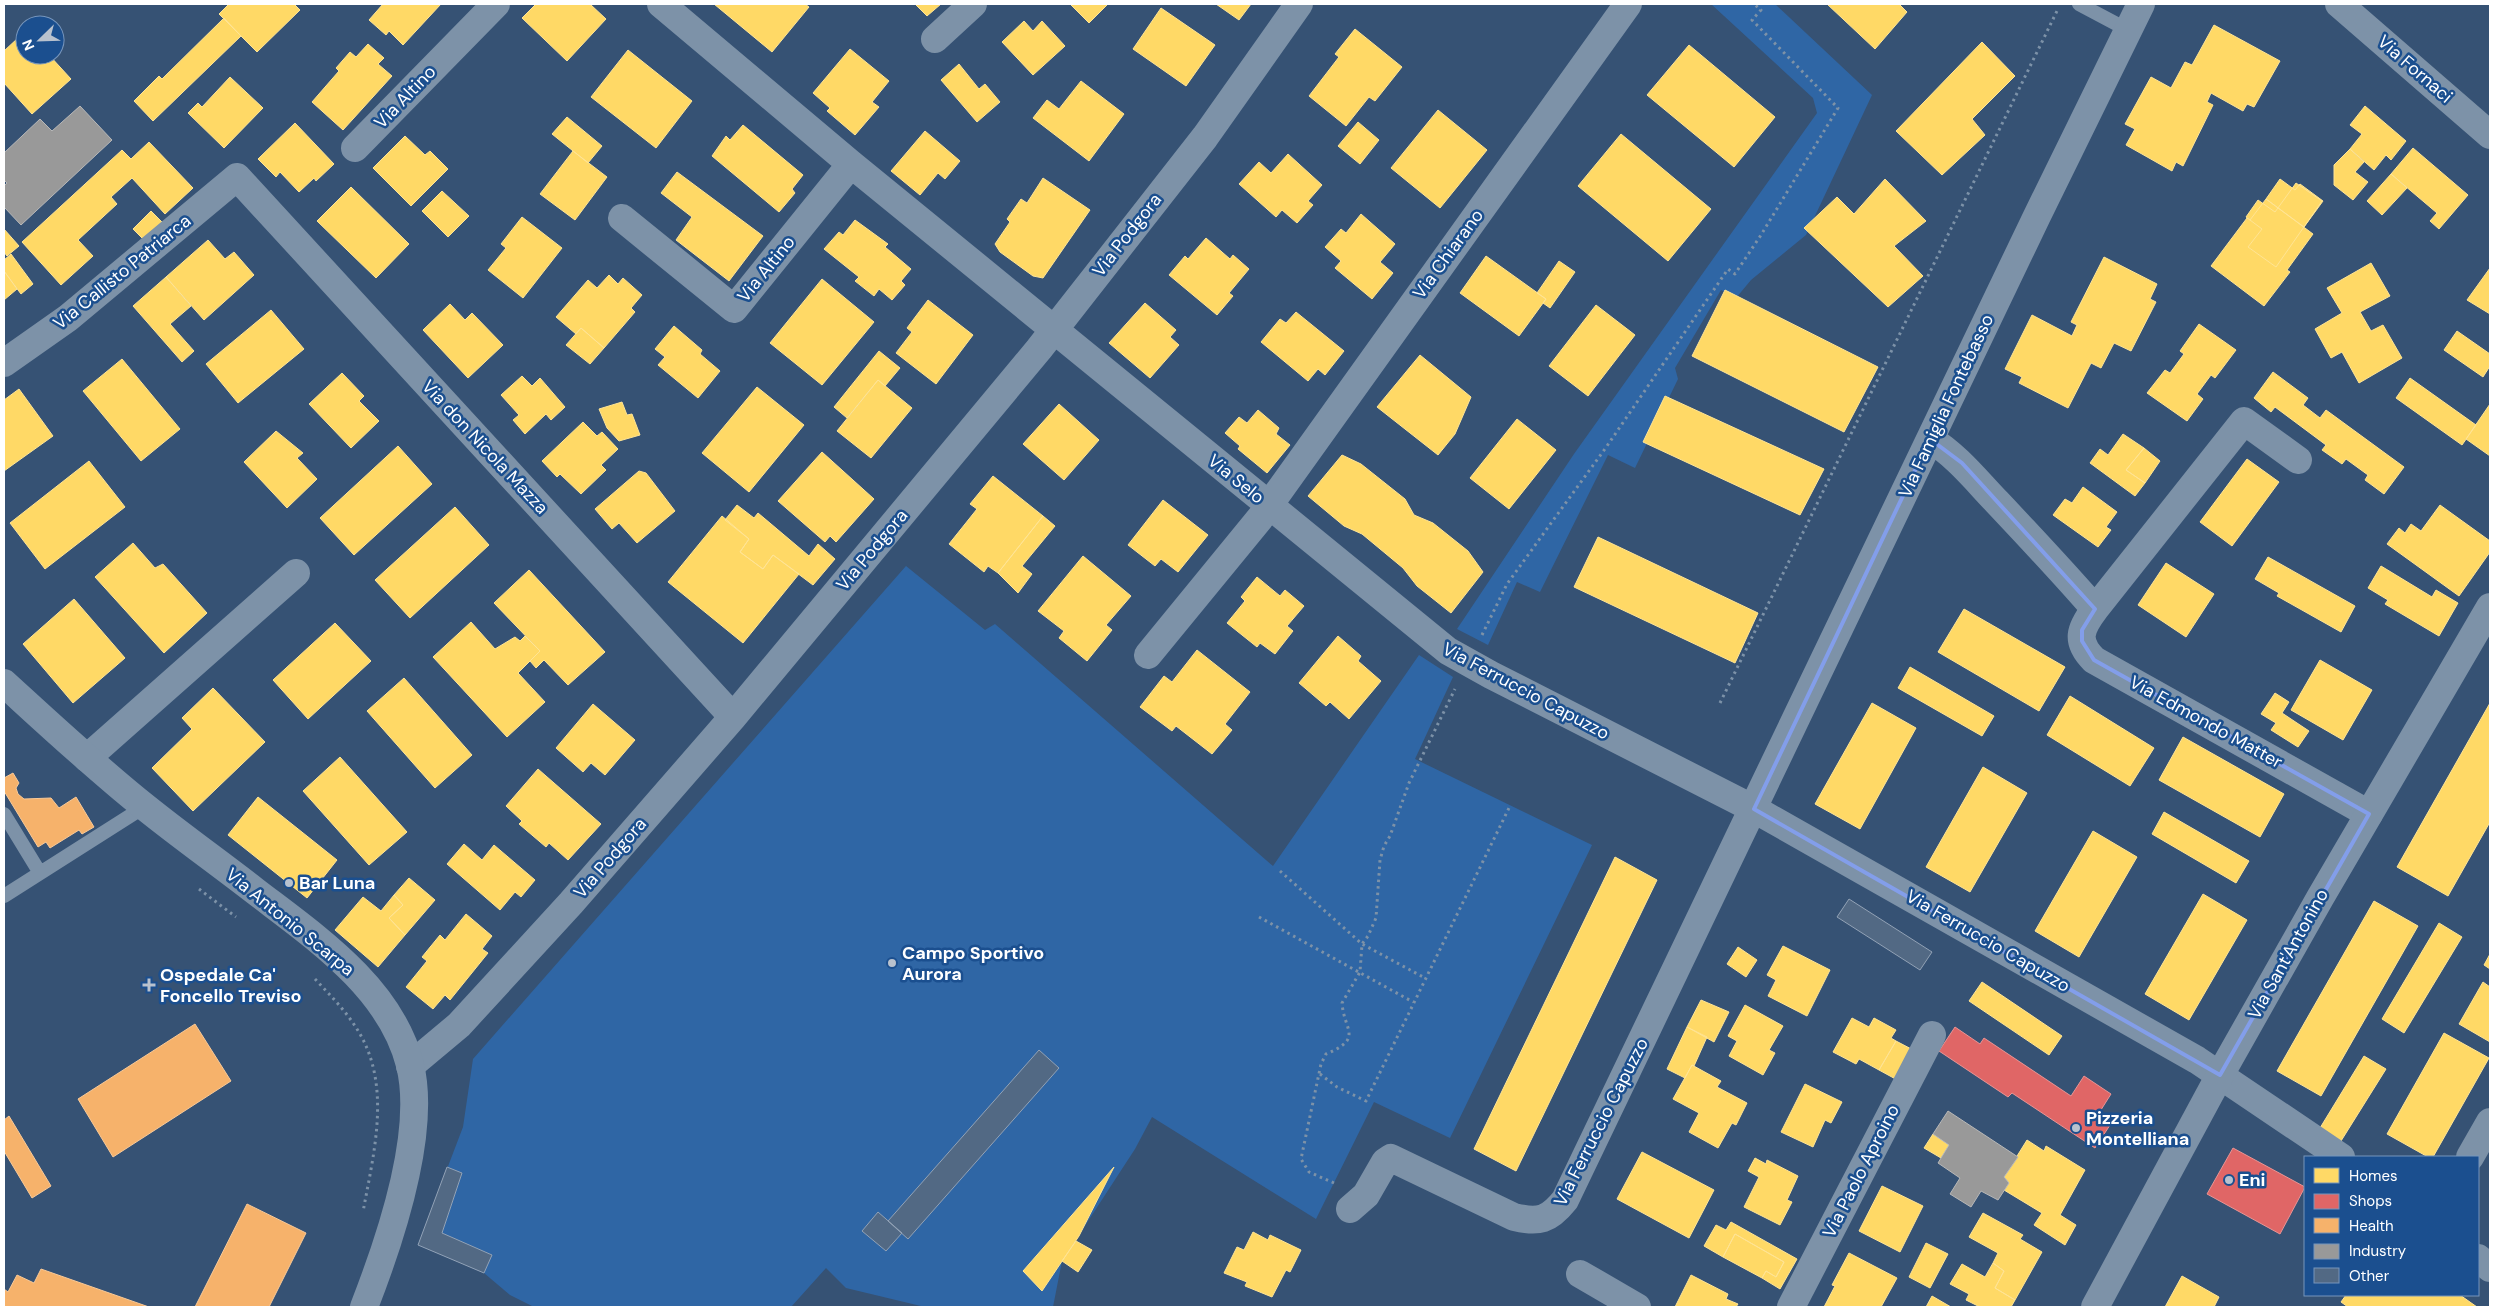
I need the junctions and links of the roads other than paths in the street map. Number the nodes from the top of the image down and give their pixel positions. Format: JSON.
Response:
{"nodes":[{"id":1,"x":496,"y":4,"type":"edge"},
{"id":2,"x":661,"y":4,"type":"edge"},
{"id":3,"x":973,"y":4,"type":"edge"},
{"id":4,"x":1299,"y":4,"type":"edge"},
{"id":5,"x":1628,"y":4,"type":"edge"},
{"id":6,"x":2079,"y":4,"type":"edge"},
{"id":7,"x":2141,"y":4,"type":"edge"},
{"id":8,"x":2339,"y":4,"type":"edge"},
{"id":9,"x":2128,"y":30,"type":"junction"},
{"id":10,"x":935,"y":39,"type":"dead end"},
{"id":11,"x":2490,"y":135,"type":"edge"},
{"id":12,"x":356,"y":148,"type":"dead end"},
{"id":13,"x":851,"y":164,"type":"junction"},
{"id":14,"x":237,"y":176,"type":"joint"},
{"id":15,"x":622,"y":218,"type":"dead end"},
{"id":16,"x":1053,"y":329,"type":"junction"},
{"id":17,"x":4,"y":363,"type":"edge"},
{"id":18,"x":1930,"y":440,"type":"junction"},
{"id":19,"x":2298,"y":460,"type":"dead end"},
{"id":20,"x":1270,"y":506,"type":"junction"},
{"id":21,"x":296,"y":573,"type":"dead end"},
{"id":22,"x":2490,"y":606,"type":"edge"},
{"id":23,"x":2095,"y":609,"type":"junction"},
{"id":24,"x":1148,"y":655,"type":"dead end"},
{"id":25,"x":4,"y":683,"type":"edge"},
{"id":26,"x":733,"y":717,"type":"junction"},
{"id":27,"x":87,"y":758,"type":"junction"},
{"id":28,"x":144,"y":806,"type":"junction"},
{"id":29,"x":1754,"y":809,"type":"junction"},
{"id":30,"x":4,"y":814,"type":"edge"},
{"id":31,"x":2369,"y":814,"type":"junction"},
{"id":32,"x":40,"y":873,"type":"junction"},
{"id":33,"x":4,"y":896,"type":"edge"},
{"id":34,"x":1932,"y":1034,"type":"dead end"},
{"id":35,"x":410,"y":1066,"type":"junction"},
{"id":36,"x":2220,"y":1075,"type":"junction"},
{"id":37,"x":2490,"y":1122,"type":"edge"},
{"id":38,"x":2340,"y":1156,"type":"edge"},
{"id":39,"x":2471,"y":1156,"type":"edge"},
{"id":40,"x":1350,"y":1209,"type":"dead end"},
{"id":41,"x":2479,"y":1259,"type":"edge"},
{"id":42,"x":2490,"y":1268,"type":"edge"},
{"id":43,"x":1580,"y":1274,"type":"dead end"},
{"id":44,"x":364,"y":1307,"type":"edge"},
{"id":45,"x":1636,"y":1307,"type":"edge"},
{"id":46,"x":1791,"y":1307,"type":"edge"},
{"id":47,"x":2095,"y":1307,"type":"edge"}],
"edges":[{"from":1,"to":12,"type":"street","name":"Via Altino"},
{"from":2,"to":13,"type":"street"},
{"from":3,"to":10,"type":"street"},
{"from":4,"to":16,"type":"street","name":"Via Podgora"},
{"from":5,"to":20,"type":"street","name":"Via Chiarano"},
{"from":6,"to":9,"type":"lane"},
{"from":7,"to":9,"type":"street","name":"Via Famiglia Fontebasso"},
{"from":8,"to":11,"type":"street","name":"Via Fornaci"},
{"from":9,"to":18,"type":"street","name":"Via Famiglia Fontebasso"},
{"from":13,"to":15,"type":"street","name":"Via Altino"},
{"from":13,"to":16,"type":"street"},
{"from":14,"to":17,"type":"street","name":"Via Callisto Patriarca"},
{"from":14,"to":26,"type":"street","name":"Via don Nicola Mazza"},
{"from":16,"to":20,"type":"street","name":"Via Selo"},
{"from":16,"to":26,"type":"street","name":"Via Podgora"},
{"from":18,"to":23,"type":"street"},
{"from":18,"to":29,"type":"street","name":"Via Famiglia Fontebasso"},
{"from":19,"to":23,"type":"street","name":"Via Edmondo Matter"},
{"from":20,"to":24,"type":"street","name":"Via Selo"},
{"from":20,"to":29,"type":"street","name":"Via Ferruccio Capuzzo"},
{"from":21,"to":27,"type":"street"},
{"from":22,"to":31,"type":"street","name":"Via Sant'Antonino"},
{"from":23,"to":31,"type":"street","name":"Via Edmondo Matter"},
{"from":25,"to":27,"type":"street","name":"Via Antonio Scarpa"},
{"from":26,"to":35,"type":"street","name":"Via Podgora"},
{"from":27,"to":28,"type":"street","name":"Via Antonio Scarpa"},
{"from":28,"to":32,"type":"lane"},
{"from":28,"to":35,"type":"street","name":"Via Antonio Scarpa"},
{"from":29,"to":36,"type":"street","name":"Via Ferruccio Capuzzo"},
{"from":29,"to":40,"type":"street","name":"Via Ferruccio Capuzzo"},
{"from":30,"to":32,"type":"lane"},
{"from":31,"to":36,"type":"street","name":"Via Sant'Antonino"},
{"from":32,"to":33,"type":"lane"},
{"from":34,"to":46,"type":"street","name":"Via Paolo Aproino"},
{"from":35,"to":44,"type":"street","name":"Via Antonio Scarpa"},
{"from":36,"to":38,"type":"street","name":"Via Ferruccio Capuzzo"},
{"from":36,"to":47,"type":"street","name":"Via Sant'Antonino"},
{"from":37,"to":39,"type":"street"},
{"from":41,"to":42,"type":"street"},
{"from":43,"to":45,"type":"street"}]}
